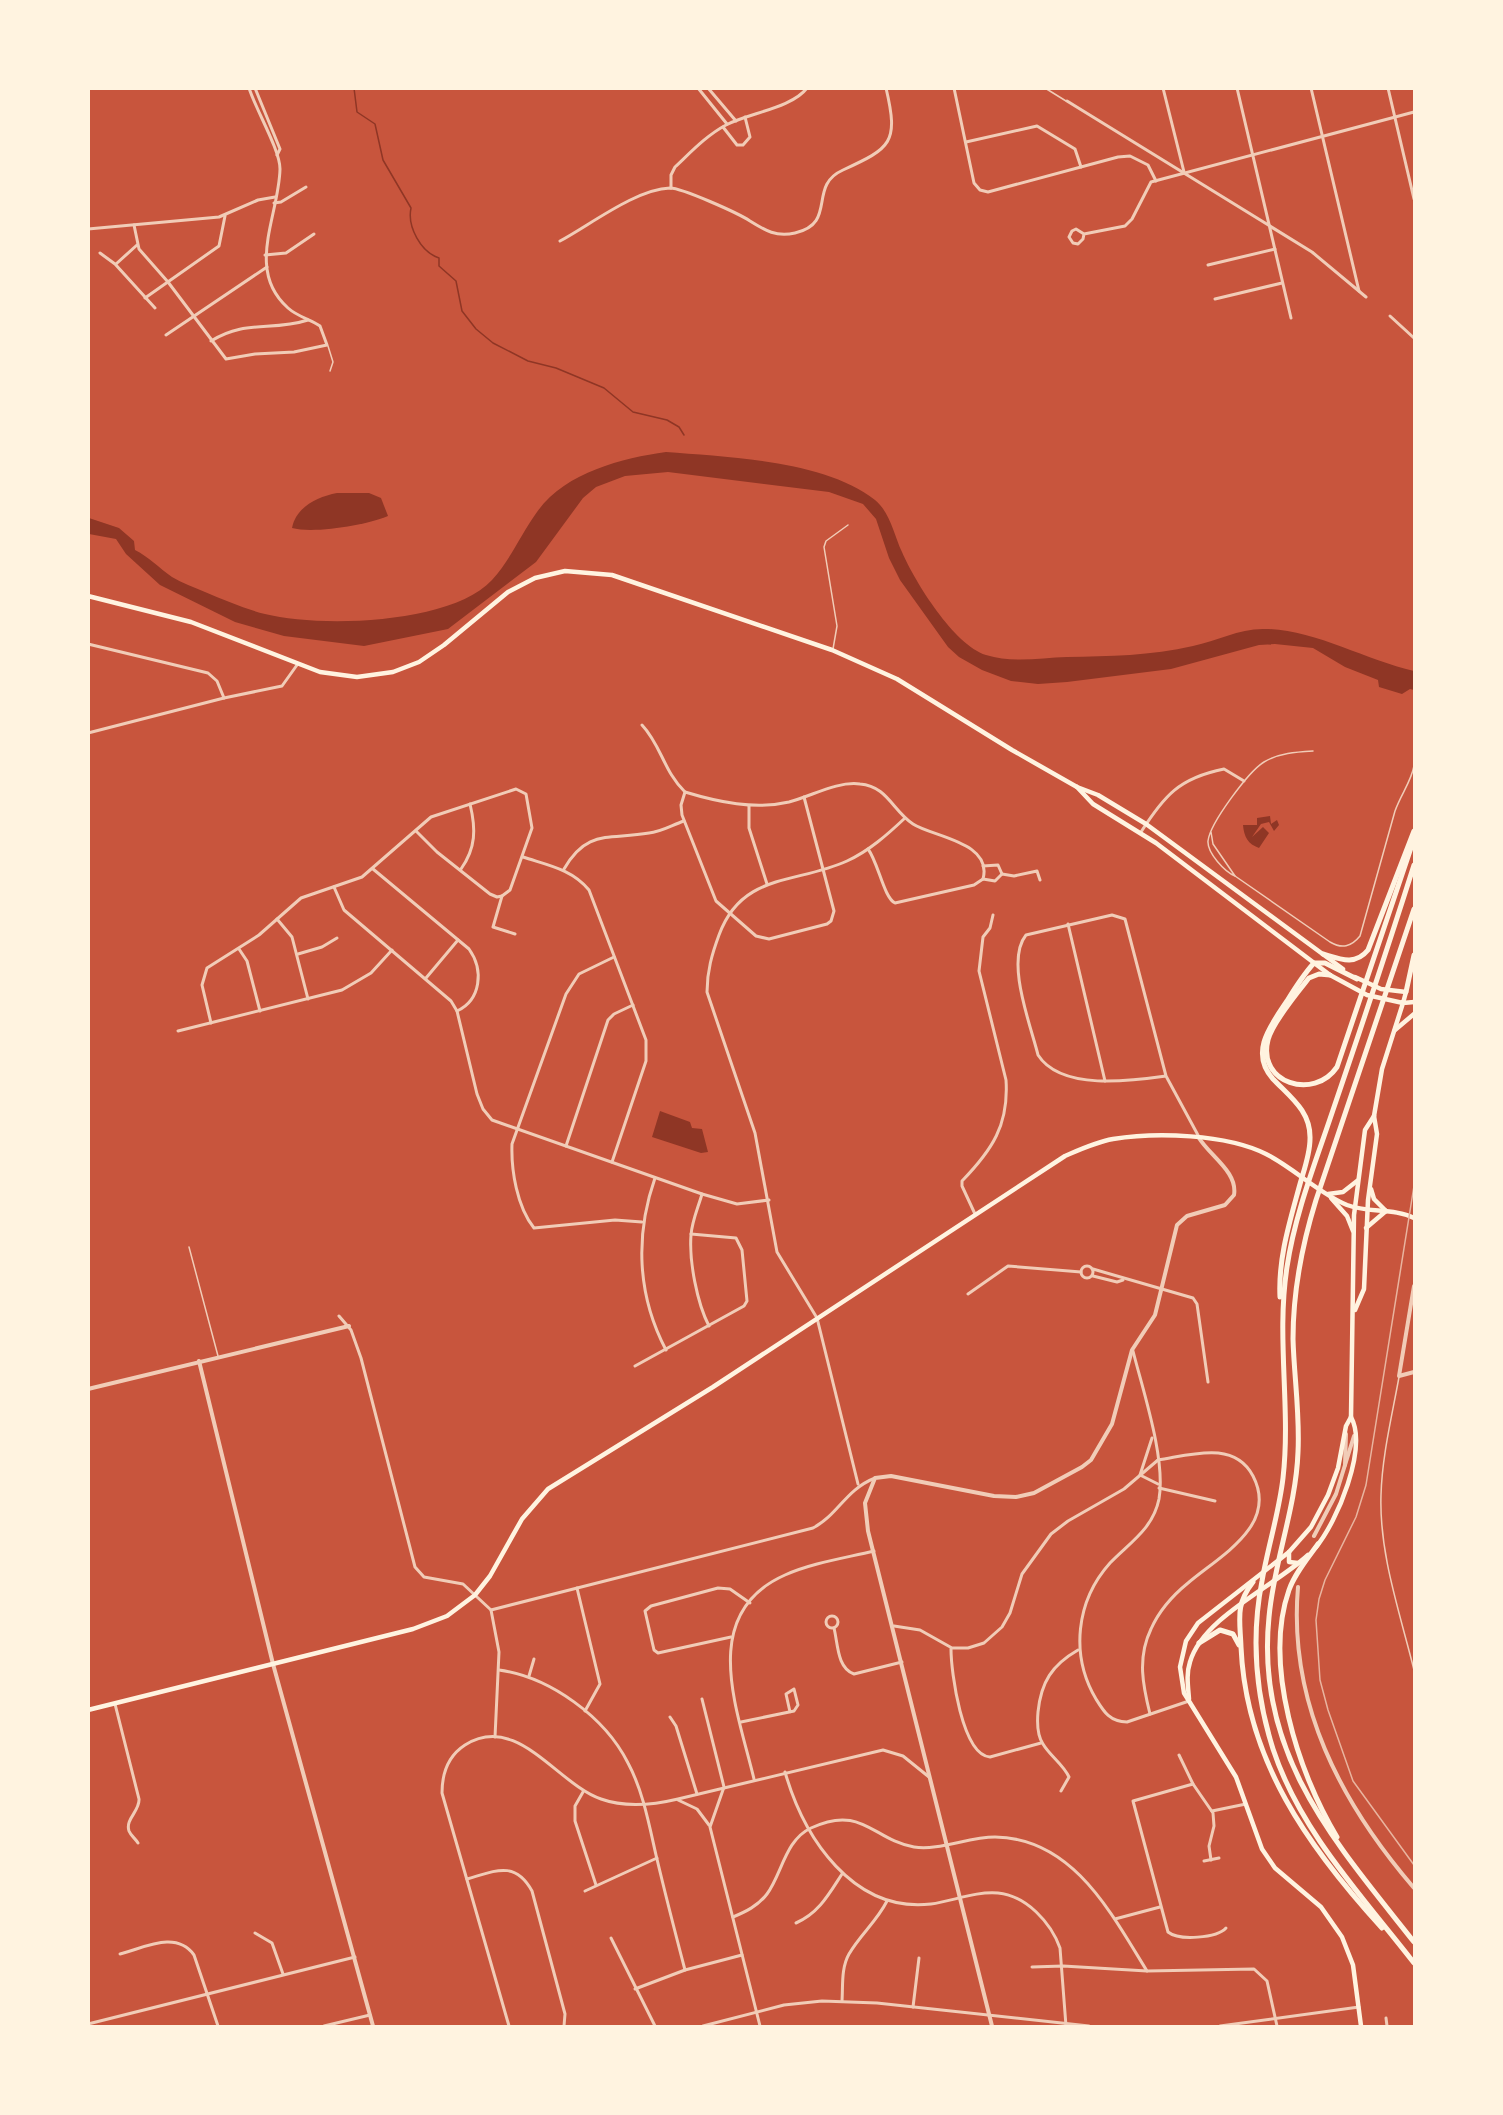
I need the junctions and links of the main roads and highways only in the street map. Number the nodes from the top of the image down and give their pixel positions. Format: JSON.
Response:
{"nodes":[{"id":1,"x":88,"y":596,"type":"edge"},
{"id":2,"x":1077,"y":787,"type":"junction"},
{"id":3,"x":1414,"y":831,"type":"edge"},
{"id":4,"x":1414,"y":839,"type":"edge"},
{"id":5,"x":1414,"y":865,"type":"edge"},
{"id":6,"x":1414,"y":909,"type":"edge"},
{"id":7,"x":1323,"y":954,"type":"junction"},
{"id":8,"x":1414,"y":960,"type":"edge"},
{"id":9,"x":1314,"y":963,"type":"junction"},
{"id":10,"x":1330,"y":975,"type":"junction"},
{"id":11,"x":1357,"y":979,"type":"junction"},
{"id":12,"x":1409,"y":992,"type":"junction"},
{"id":13,"x":1414,"y":1002,"type":"edge"},
{"id":14,"x":1402,"y":1003,"type":"junction"},
{"id":15,"x":1414,"y":1014,"type":"edge"},
{"id":16,"x":1393,"y":1032,"type":"junction"},
{"id":17,"x":1374,"y":1116,"type":"junction"},
{"id":18,"x":1358,"y":1180,"type":"junction"},
{"id":19,"x":1370,"y":1183,"type":"junction"},
{"id":20,"x":1328,"y":1194,"type":"junction"},
{"id":21,"x":1355,"y":1207,"type":"junction"},
{"id":22,"x":1367,"y":1208,"type":"junction"},
{"id":23,"x":1386,"y":1211,"type":"junction"},
{"id":24,"x":1413,"y":1215,"type":"edge"},
{"id":25,"x":1366,"y":1228,"type":"junction"},
{"id":26,"x":1354,"y":1237,"type":"junction"},
{"id":27,"x":1355,"y":1310,"type":"junction"},
{"id":28,"x":1281,"y":1317,"type":"junction"},
{"id":29,"x":1351,"y":1417,"type":"junction"},
{"id":30,"x":1318,"y":1544,"type":"junction"},
{"id":31,"x":1289,"y":1552,"type":"junction"},
{"id":32,"x":1299,"y":1563,"type":"junction"},
{"id":33,"x":1253,"y":1582,"type":"junction"},
{"id":34,"x":1239,"y":1607,"type":"junction"},
{"id":35,"x":1199,"y":1643,"type":"junction"},
{"id":36,"x":1241,"y":1652,"type":"junction"},
{"id":37,"x":1189,"y":1701,"type":"junction"},
{"id":38,"x":88,"y":1710,"type":"edge"},
{"id":39,"x":1353,"y":1864,"type":"junction"},
{"id":40,"x":1414,"y":1942,"type":"edge"},
{"id":41,"x":1413,"y":1961,"type":"edge"},
{"id":42,"x":1361,"y":2026,"type":"edge"}],
"edges":[{"from":1,"to":2,"type":"main road"},
{"from":2,"to":7,"type":"main road"},
{"from":2,"to":9,"type":"main road"},
{"from":3,"to":7,"type":"highway"},
{"from":4,"to":10,"type":"highway"},
{"from":5,"to":28,"type":"highway"},
{"from":6,"to":39,"type":"highway"},
{"from":7,"to":11,"type":"main road"},
{"from":8,"to":12,"type":"highway"},
{"from":9,"to":10,"type":"main road"},
{"from":9,"to":11,"type":"highway"},
{"from":9,"to":28,"type":"highway"},
{"from":10,"to":14,"type":"main road"},
{"from":11,"to":12,"type":"main road"},
{"from":12,"to":14,"type":"main road"},
{"from":13,"to":14,"type":"main road"},
{"from":14,"to":16,"type":"main road"},
{"from":15,"to":16,"type":"main road"},
{"from":16,"to":17,"type":"main road"},
{"from":17,"to":18,"type":"main road"},
{"from":17,"to":19,"type":"main road"},
{"from":18,"to":20,"type":"main road"},
{"from":18,"to":21,"type":"main road"},
{"from":19,"to":22,"type":"main road"},
{"from":19,"to":23,"type":"main road"},
{"from":20,"to":21,"type":"main road"},
{"from":20,"to":26,"type":"main road"},
{"from":20,"to":38,"type":"main road"},
{"from":21,"to":22,"type":"main road"},
{"from":21,"to":26,"type":"main road"},
{"from":22,"to":23,"type":"main road"},
{"from":22,"to":25,"type":"main road"},
{"from":23,"to":24,"type":"main road"},
{"from":23,"to":25,"type":"main road"},
{"from":25,"to":27,"type":"main road"},
{"from":26,"to":27,"type":"main road"},
{"from":27,"to":29,"type":"main road"},
{"from":28,"to":41,"type":"highway"},
{"from":29,"to":30,"type":"main road"},
{"from":29,"to":31,"type":"main road"},
{"from":30,"to":32,"type":"main road"},
{"from":30,"to":39,"type":"highway"},
{"from":31,"to":32,"type":"main road"},
{"from":31,"to":33,"type":"main road"},
{"from":32,"to":34,"type":"main road"},
{"from":33,"to":34,"type":"highway"},
{"from":33,"to":37,"type":"main road"},
{"from":34,"to":35,"type":"main road"},
{"from":34,"to":36,"type":"highway"},
{"from":35,"to":36,"type":"highway"},
{"from":35,"to":37,"type":"main road"},
{"from":36,"to":41,"type":"highway"},
{"from":37,"to":42,"type":"main road"},
{"from":39,"to":40,"type":"highway"}]}
